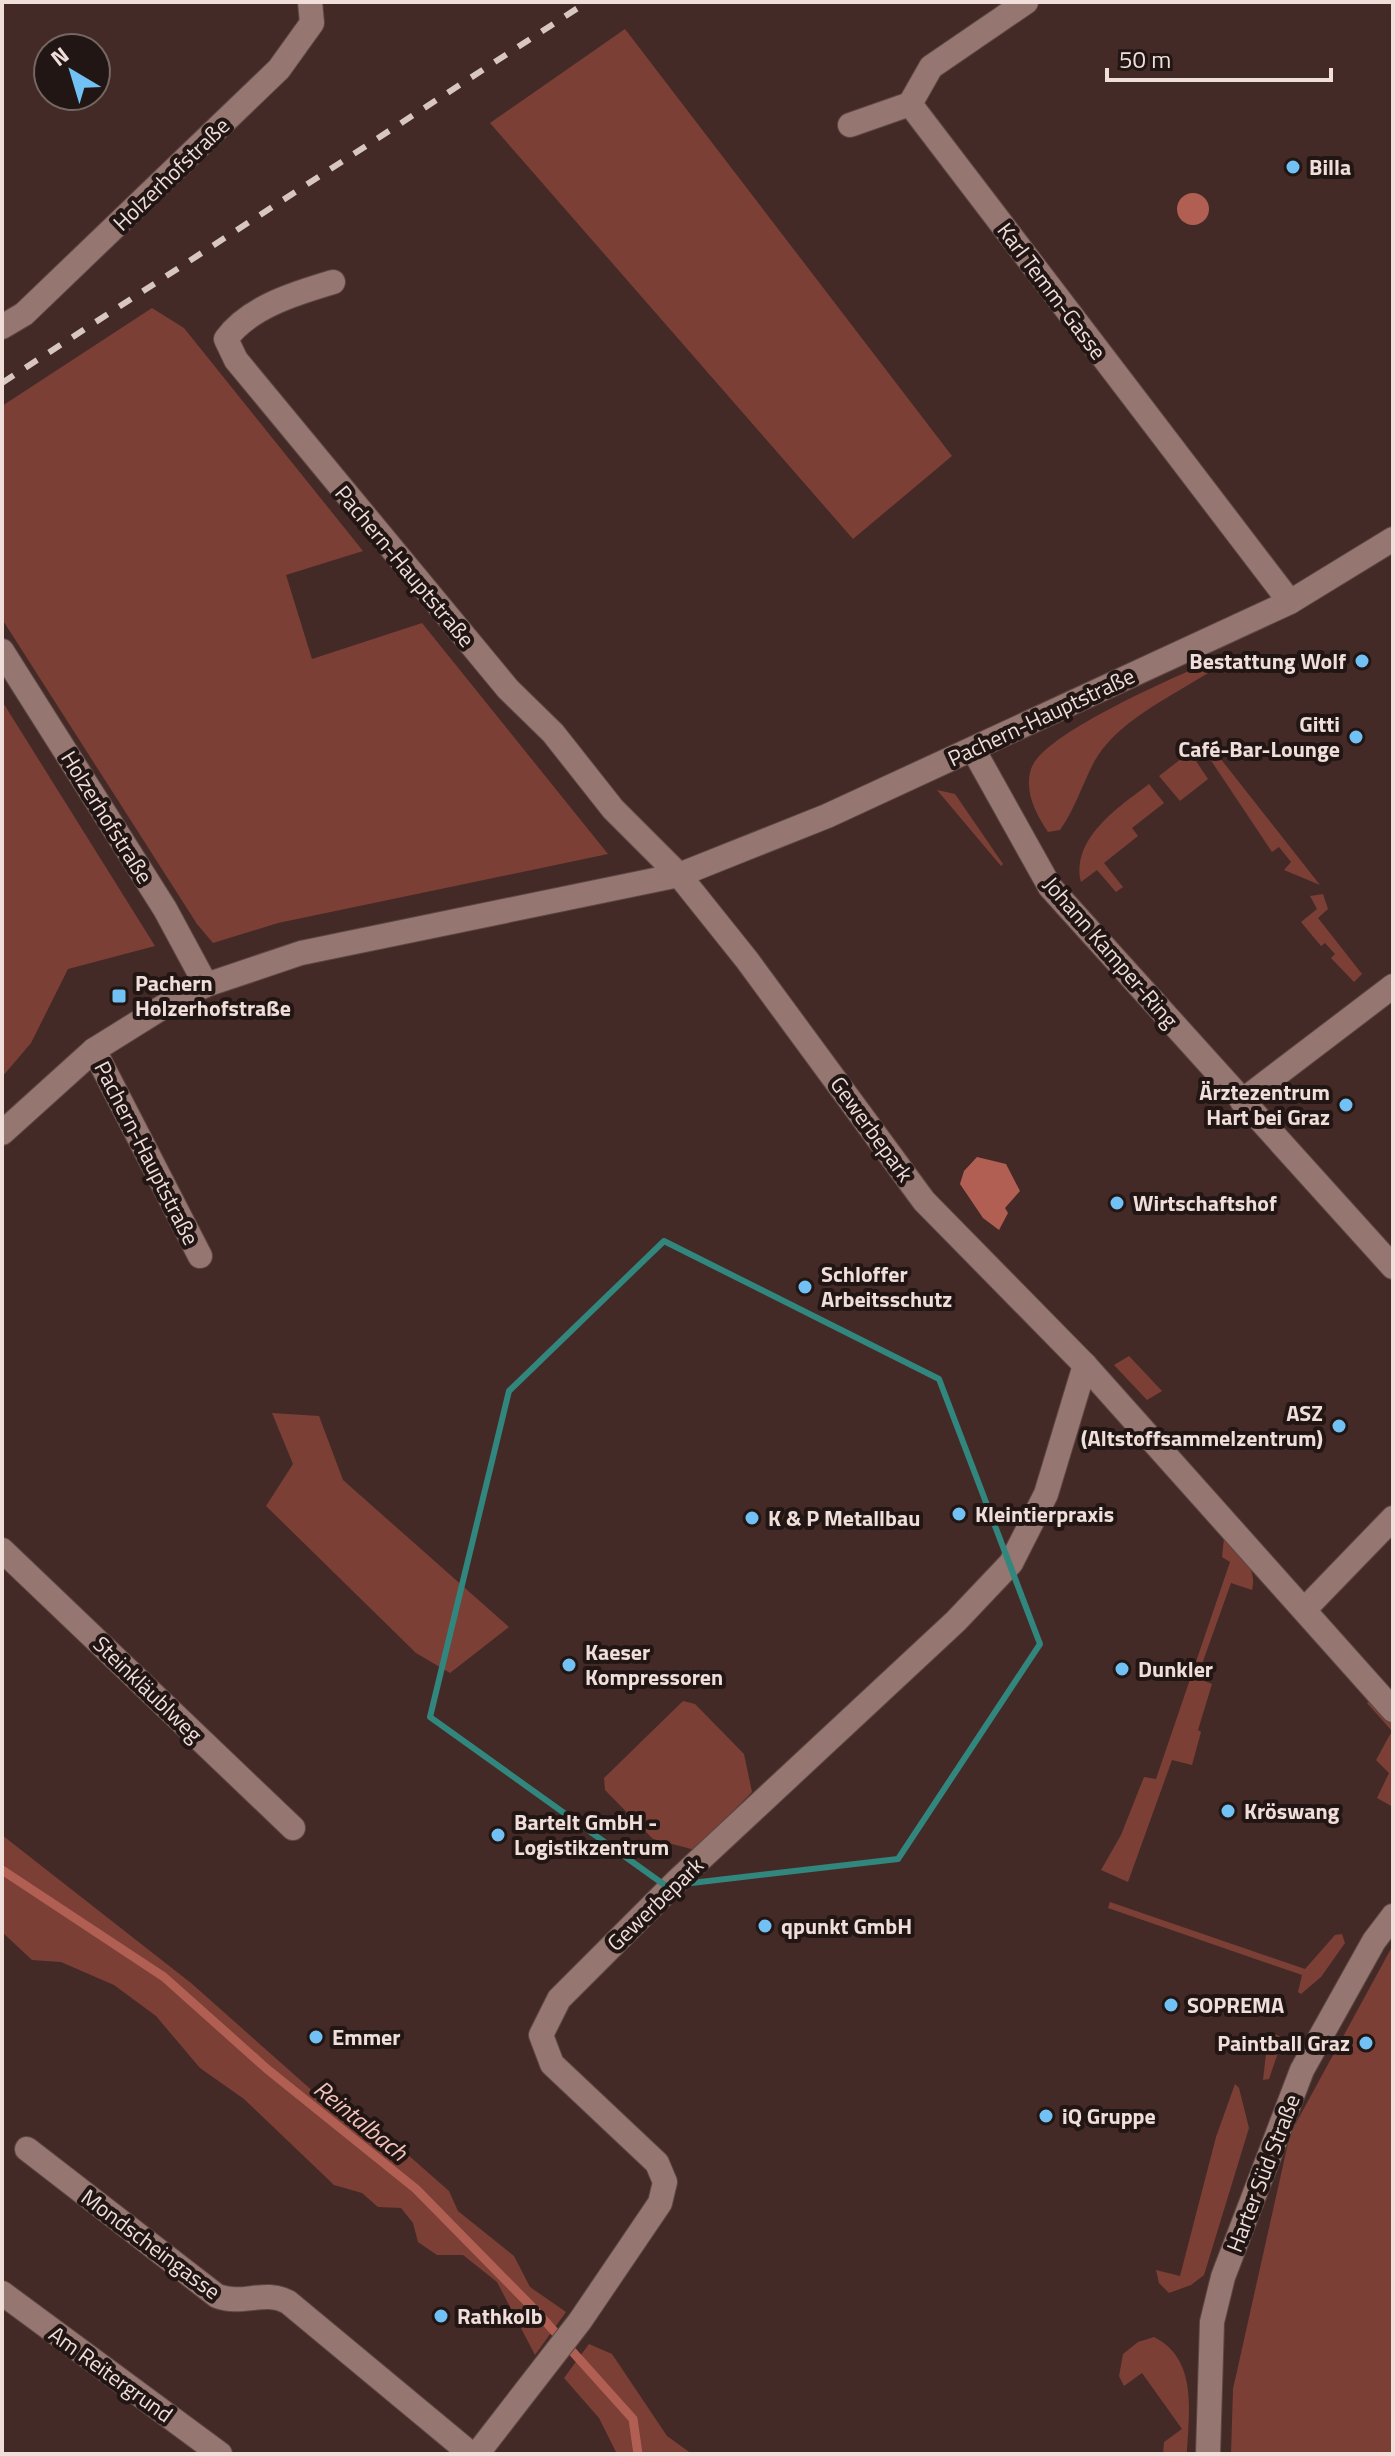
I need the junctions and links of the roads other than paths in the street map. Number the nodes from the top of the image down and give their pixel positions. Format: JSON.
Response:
{"nodes":[{"id":1,"x":310,"y":2,"type":"edge"},
{"id":2,"x":1026,"y":2,"type":"edge"},
{"id":3,"x":910,"y":104,"type":"junction"},
{"id":4,"x":850,"y":125,"type":"dead end"},
{"id":5,"x":333,"y":282,"type":"dead end"},
{"id":6,"x":2,"y":327,"type":"edge"},
{"id":7,"x":1393,"y":539,"type":"edge"},
{"id":8,"x":1290,"y":602,"type":"junction"},
{"id":9,"x":2,"y":651,"type":"edge"},
{"id":10,"x":973,"y":749,"type":"junction"},
{"id":11,"x":679,"y":875,"type":"junction"},
{"id":12,"x":206,"y":985,"type":"junction"},
{"id":13,"x":1393,"y":986,"type":"edge"},
{"id":14,"x":94,"y":1050,"type":"junction"},
{"id":15,"x":1242,"y":1101,"type":"junction"},
{"id":16,"x":2,"y":1133,"type":"edge"},
{"id":17,"x":200,"y":1256,"type":"dead end"},
{"id":18,"x":1393,"y":1267,"type":"edge"},
{"id":19,"x":1085,"y":1365,"type":"junction"},
{"id":20,"x":1393,"y":1518,"type":"edge"},
{"id":21,"x":2,"y":1550,"type":"edge"},
{"id":22,"x":1305,"y":1609,"type":"junction"},
{"id":23,"x":1393,"y":1710,"type":"edge"},
{"id":24,"x":293,"y":1828,"type":"dead end"},
{"id":25,"x":1393,"y":1916,"type":"edge"},
{"id":26,"x":27,"y":2149,"type":"dead end"},
{"id":27,"x":2,"y":2293,"type":"edge"},
{"id":28,"x":220,"y":2454,"type":"edge"},
{"id":29,"x":474,"y":2454,"type":"edge"},
{"id":30,"x":1208,"y":2454,"type":"edge"}],
"edges":[{"from":1,"to":6,"type":"street","name":"Holzerhofstraße"},
{"from":2,"to":3,"type":"street"},
{"from":3,"to":4,"type":"street"},
{"from":3,"to":8,"type":"street","name":"Karl Temm-Gasse"},
{"from":5,"to":11,"type":"street","name":"Pachern-Hauptstraße"},
{"from":7,"to":8,"type":"street","name":"Pachern-Hauptstraße"},
{"from":8,"to":10,"type":"street","name":"Pachern-Hauptstraße"},
{"from":9,"to":12,"type":"street","name":"Holzerhofstraße"},
{"from":10,"to":11,"type":"street","name":"Pachern-Hauptstraße"},
{"from":10,"to":15,"type":"street","name":"Johann Kamper-Ring"},
{"from":11,"to":12,"type":"street","name":"Pachern-Hauptstraße"},
{"from":11,"to":19,"type":"street","name":"Gewerbepark"},
{"from":12,"to":14,"type":"street","name":"Pachern-Hauptstraße"},
{"from":13,"to":15,"type":"street"},
{"from":14,"to":16,"type":"street","name":"Pachern-Hauptstraße"},
{"from":14,"to":17,"type":"street","name":"Pachern-Hauptstraße"},
{"from":15,"to":18,"type":"street","name":"Johann Kamper-Ring"},
{"from":19,"to":22,"type":"street","name":"Gewerbepark"},
{"from":19,"to":29,"type":"street","name":"Gewerbepark"},
{"from":20,"to":22,"type":"street"},
{"from":21,"to":24,"type":"street","name":"Steinkläublweg"},
{"from":22,"to":23,"type":"street","name":"Gewerbepark"},
{"from":25,"to":30,"type":"street","name":"Harter Süd Straße"},
{"from":26,"to":29,"type":"street","name":"Mondscheingasse"},
{"from":27,"to":28,"type":"street","name":"Am Reitergrund"}]}
